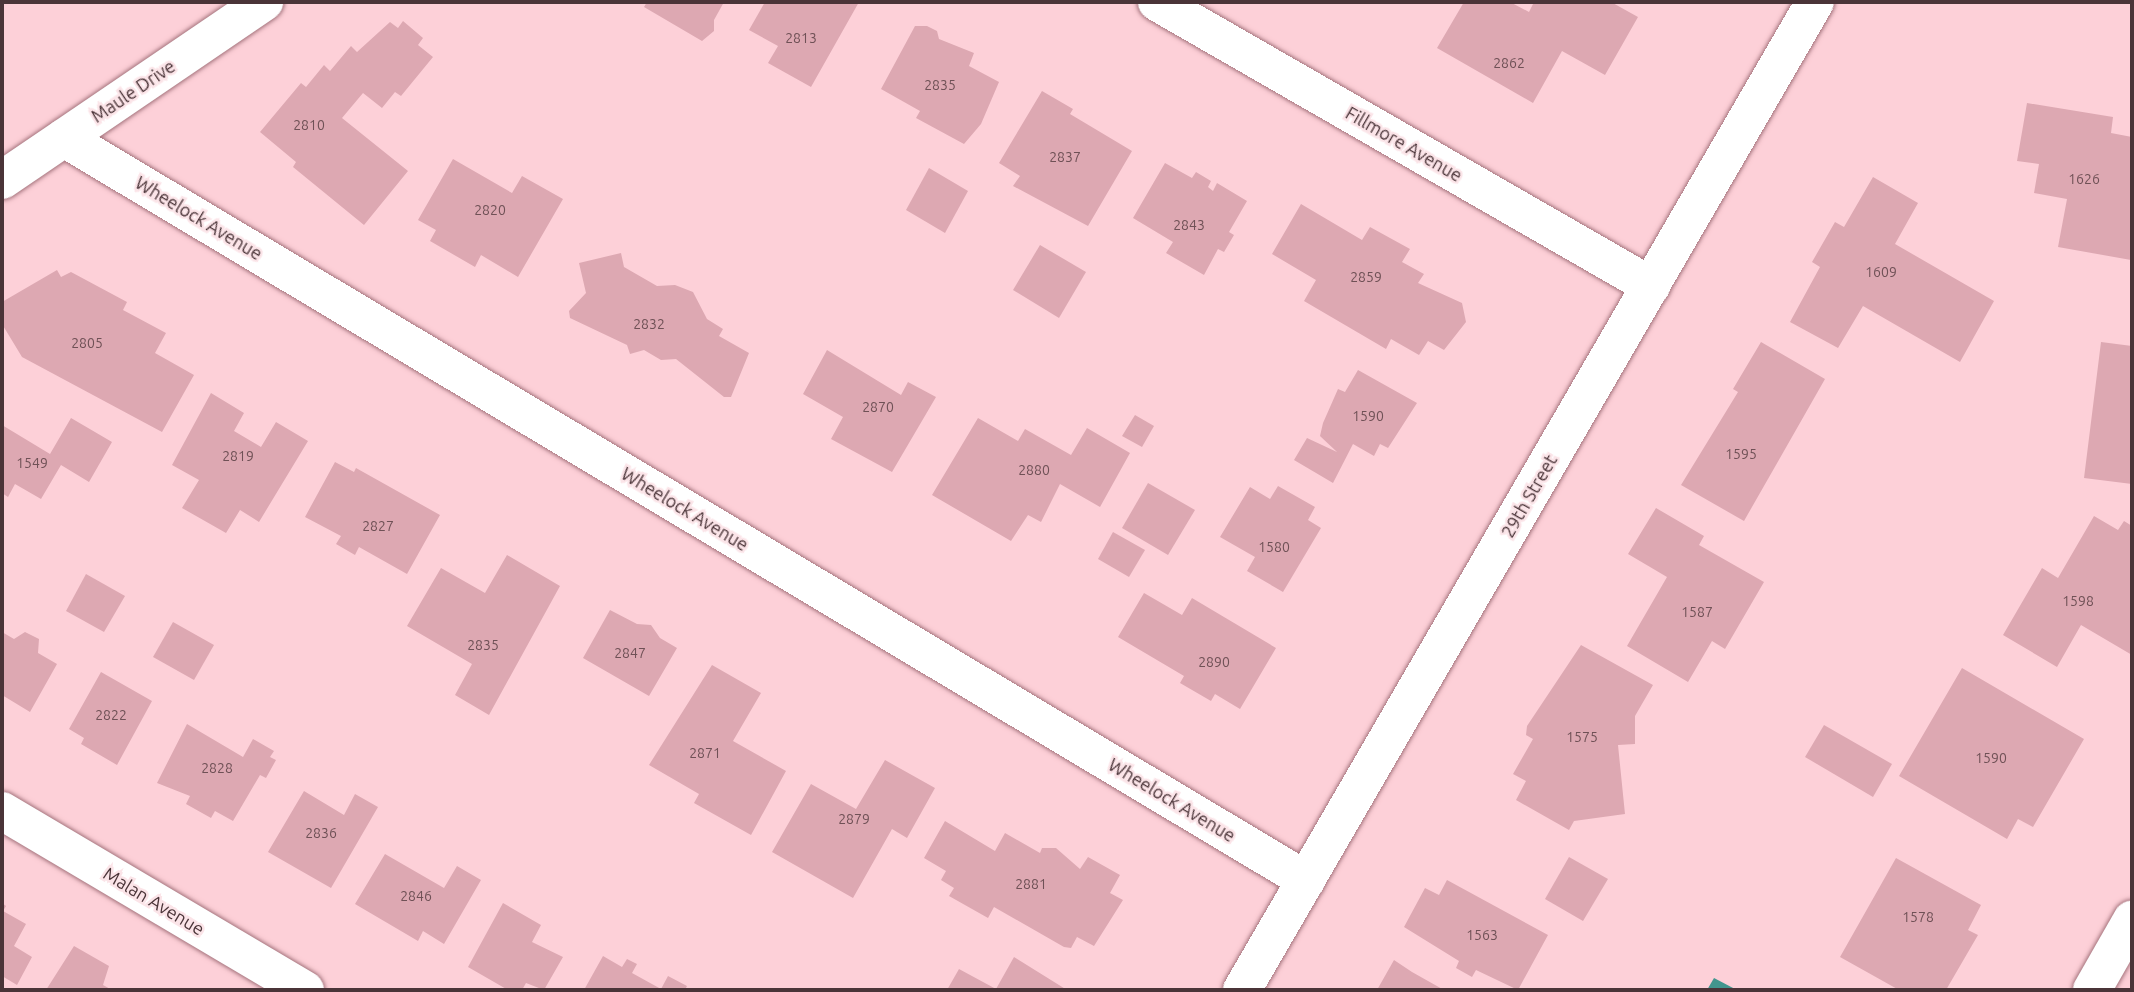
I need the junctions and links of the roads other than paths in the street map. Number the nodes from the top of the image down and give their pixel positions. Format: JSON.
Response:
{"nodes":[{"id":1,"x":264,"y":2,"type":"edge"},
{"id":2,"x":1157,"y":2,"type":"edge"},
{"id":3,"x":1815,"y":2,"type":"edge"},
{"id":4,"x":64,"y":138,"type":"junction"},
{"id":5,"x":2,"y":180,"type":"edge"},
{"id":6,"x":1651,"y":286,"type":"junction"},
{"id":7,"x":2,"y":811,"type":"edge"},
{"id":8,"x":1306,"y":880,"type":"junction"},
{"id":9,"x":2132,"y":920,"type":"edge"},
{"id":10,"x":305,"y":990,"type":"edge"},
{"id":11,"x":1242,"y":990,"type":"edge"},
{"id":12,"x":2092,"y":990,"type":"edge"}],
"edges":[{"from":1,"to":4,"type":"street","name":"Maule Drive"},
{"from":2,"to":6,"type":"street","name":"Fillmore Avenue"},
{"from":3,"to":6,"type":"street","name":"29th Street"},
{"from":4,"to":5,"type":"street","name":"Maule Drive"},
{"from":4,"to":8,"type":"street","name":"Wheelock Avenue"},
{"from":6,"to":8,"type":"street","name":"29th Street"},
{"from":7,"to":10,"type":"street","name":"Malan Avenue"},
{"from":8,"to":11,"type":"street","name":"29th Street"},
{"from":9,"to":12,"type":"street"}]}
